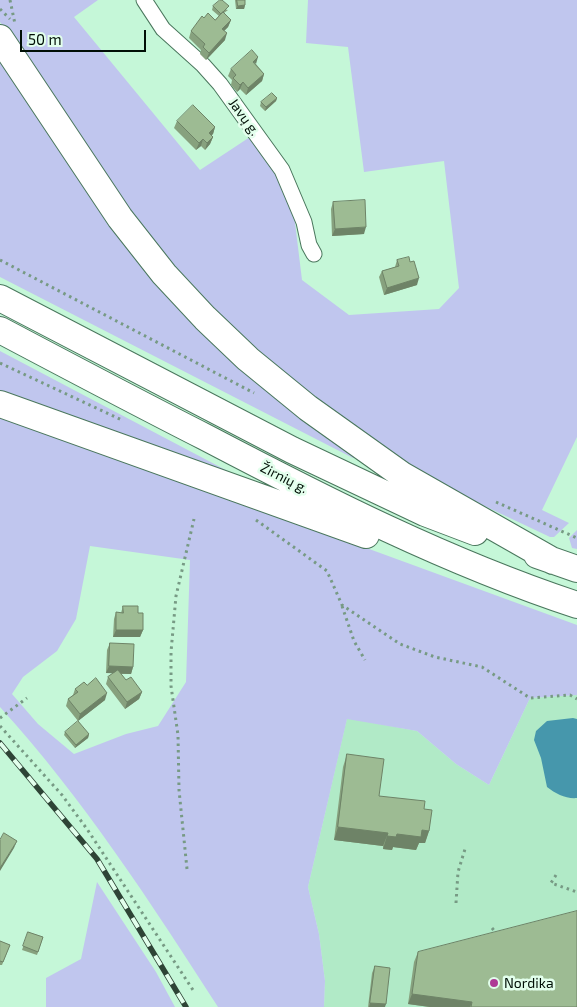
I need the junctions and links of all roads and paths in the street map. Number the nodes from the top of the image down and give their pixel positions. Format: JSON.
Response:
{"nodes":[{"id":1,"x":10,"y":0,"type":"edge"},
{"id":2,"x":144,"y":0,"type":"edge"},
{"id":3,"x":0,"y":9,"type":"edge"},
{"id":4,"x":12,"y":32,"type":"edge"},
{"id":5,"x":314,"y":254,"type":"dead end"},
{"id":6,"x":0,"y":260,"type":"edge"},
{"id":7,"x":0,"y":298,"type":"edge"},
{"id":8,"x":0,"y":330,"type":"edge"},
{"id":9,"x":0,"y":363,"type":"edge"},
{"id":10,"x":259,"y":396,"type":"dead end"},
{"id":11,"x":0,"y":404,"type":"edge"},
{"id":12,"x":131,"y":424,"type":"dead end"},
{"id":13,"x":494,"y":501,"type":"dead end"},
{"id":14,"x":194,"y":519,"type":"dead end"},
{"id":15,"x":577,"y":538,"type":"edge"},
{"id":16,"x":300,"y":551,"type":"dead end"},
{"id":17,"x":471,"y":565,"type":"junction"},
{"id":18,"x":565,"y":565,"type":"edge"},
{"id":19,"x":577,"y":604,"type":"edge"},
{"id":20,"x":342,"y":605,"type":"junction"},
{"id":21,"x":365,"y":660,"type":"dead end"},
{"id":22,"x":27,"y":698,"type":"dead end"},
{"id":23,"x":577,"y":699,"type":"edge"},
{"id":24,"x":0,"y":718,"type":"edge"},
{"id":25,"x":0,"y":726,"type":"edge"},
{"id":26,"x":465,"y":848,"type":"dead end"},
{"id":27,"x":187,"y":869,"type":"dead end"},
{"id":28,"x":556,"y":875,"type":"dead end"},
{"id":29,"x":577,"y":892,"type":"edge"},
{"id":30,"x":456,"y":903,"type":"dead end"},
{"id":31,"x":492,"y":928,"type":"dead end"},
{"id":32,"x":498,"y":935,"type":"edge"},
{"id":33,"x":193,"y":990,"type":"dead end"}],
"edges":[{"from":1,"to":4,"type":"path"},
{"from":2,"to":5,"type":"street","name":"Javų g."},
{"from":3,"to":4,"type":"path"},
{"from":4,"to":18,"type":"highway"},
{"from":6,"to":10,"type":"path"},
{"from":7,"to":18,"type":"highway","name":"Žirnių g."},
{"from":8,"to":17,"type":"highway","name":"Žirnių g."},
{"from":9,"to":12,"type":"path"},
{"from":11,"to":17,"type":"highway"},
{"from":13,"to":15,"type":"path"},
{"from":14,"to":27,"type":"path"},
{"from":16,"to":20,"type":"path"},
{"from":17,"to":19,"type":"highway","name":"Žirnių g."},
{"from":20,"to":21,"type":"path"},
{"from":20,"to":23,"type":"path"},
{"from":22,"to":24,"type":"path"},
{"from":25,"to":33,"type":"path"},
{"from":26,"to":30,"type":"path"},
{"from":28,"to":29,"type":"path"},
{"from":31,"to":32,"type":"path"}]}
